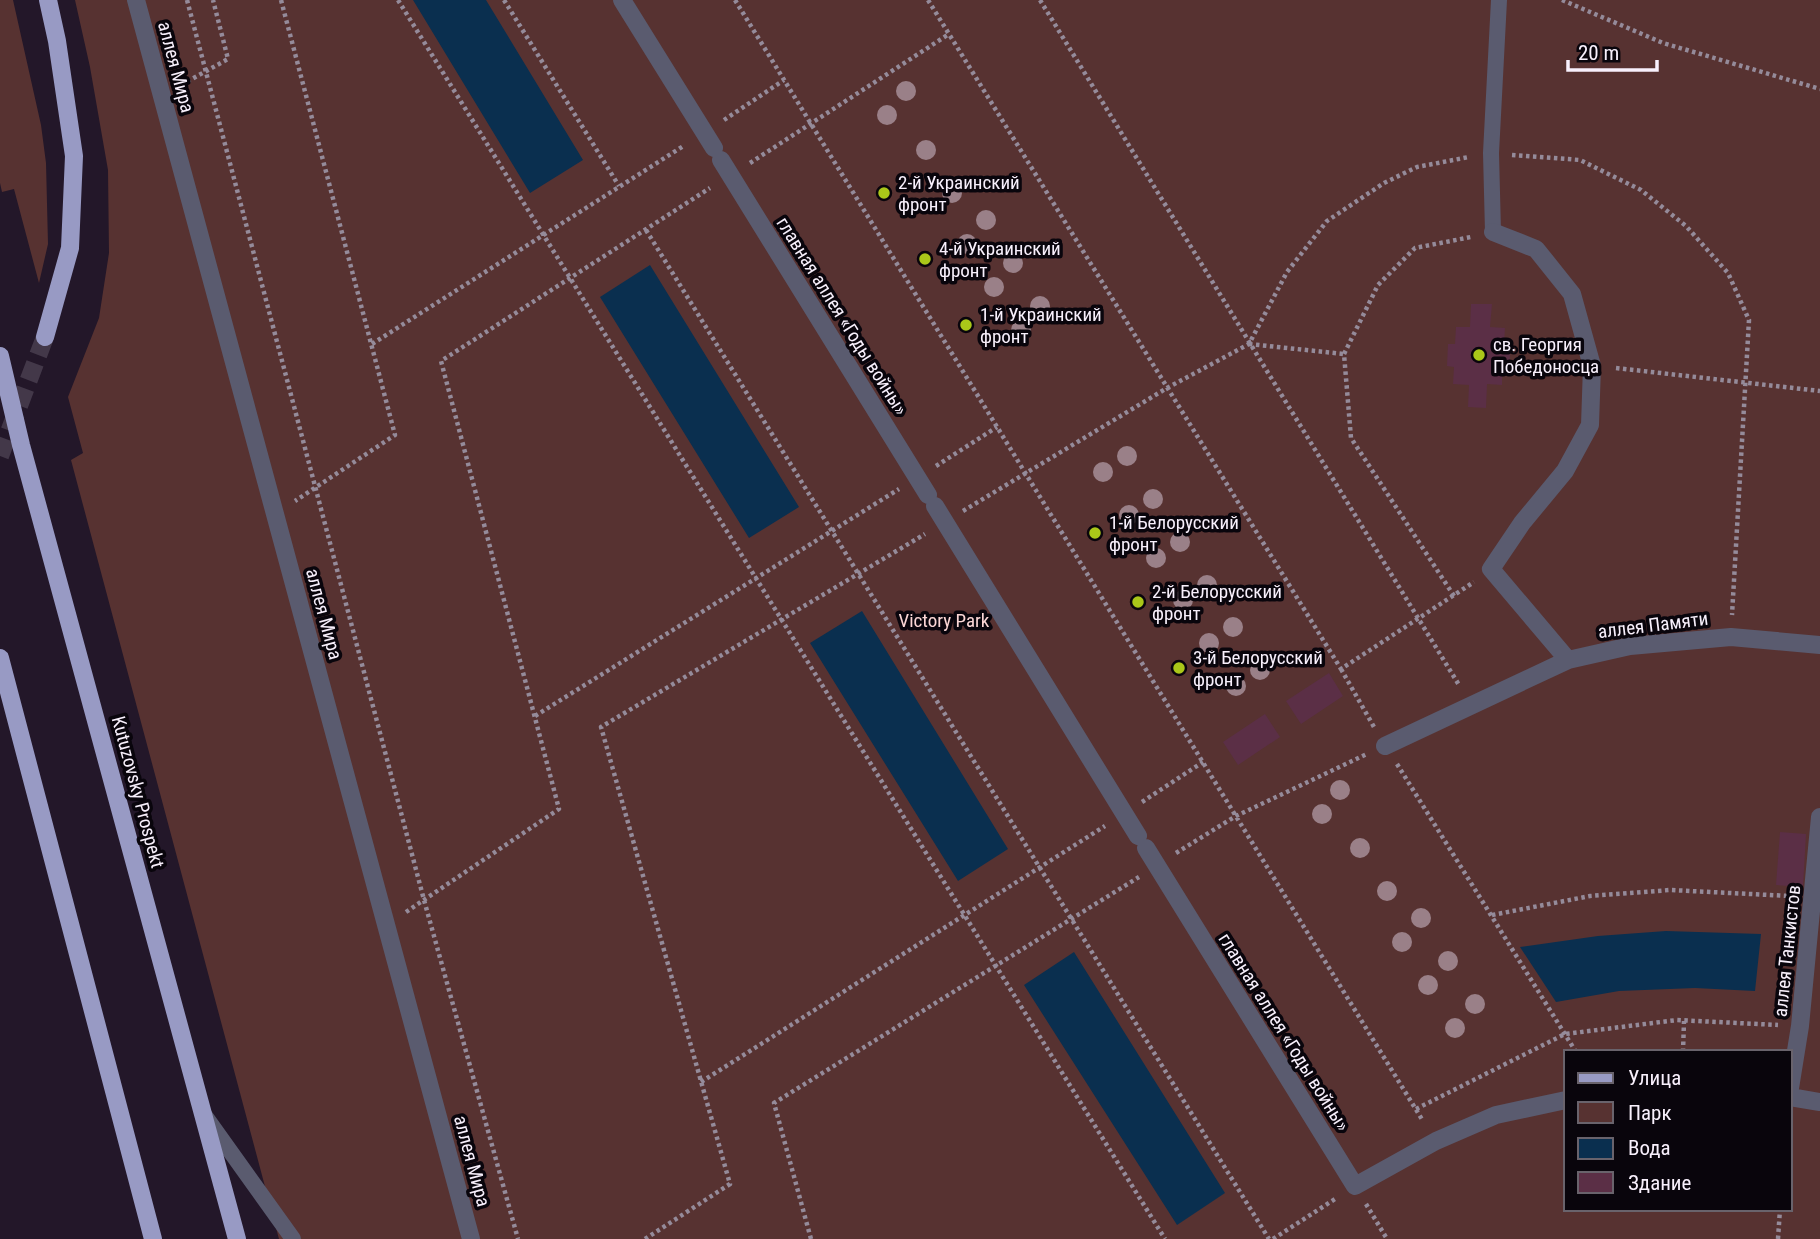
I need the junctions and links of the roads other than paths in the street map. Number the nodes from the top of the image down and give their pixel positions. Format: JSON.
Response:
{"nodes":[{"id":1,"x":48,"y":0,"type":"edge"},
{"id":2,"x":136,"y":0,"type":"edge"},
{"id":3,"x":622,"y":0,"type":"edge"},
{"id":4,"x":1499,"y":0,"type":"edge"},
{"id":5,"x":1493,"y":232,"type":"joint"},
{"id":6,"x":45,"y":337,"type":"tunnel mouth"},
{"id":7,"x":0,"y":356,"type":"edge"},
{"id":8,"x":1820,"y":645,"type":"edge"},
{"id":9,"x":0,"y":658,"type":"edge"},
{"id":10,"x":1568,"y":660,"type":"junction"},
{"id":11,"x":1385,"y":746,"type":"road end"},
{"id":12,"x":1820,"y":817,"type":"edge"},
{"id":13,"x":1792,"y":1076,"type":"edge"},
{"id":14,"x":1792,"y":1097,"type":"edge"},
{"id":15,"x":1564,"y":1100,"type":"edge"},
{"id":16,"x":1820,"y":1102,"type":"edge"},
{"id":17,"x":202,"y":1112,"type":"junction"},
{"id":18,"x":153,"y":1239,"type":"edge"},
{"id":19,"x":237,"y":1239,"type":"edge"},
{"id":20,"x":293,"y":1239,"type":"edge"},
{"id":21,"x":471,"y":1239,"type":"edge"}],
"edges":[{"from":1,"to":6,"type":"main road"},
{"from":2,"to":21,"type":"street","name":"аллея Мира"},
{"from":3,"to":15,"type":"street","name":"главная аллея «Годы войны»"},
{"from":4,"to":5,"type":"lane"},
{"from":5,"to":10,"type":"street"},
{"from":7,"to":17,"type":"main road","name":"Kutuzovsky Prospekt"},
{"from":8,"to":10,"type":"street","name":"аллея Памяти"},
{"from":9,"to":18,"type":"main road"},
{"from":10,"to":11,"type":"street","name":"аллея Памяти"},
{"from":12,"to":13,"type":"street","name":"аллея Танкистов"},
{"from":14,"to":16,"type":"street"},
{"from":17,"to":19,"type":"main road","name":"Kutuzovsky Prospekt"},
{"from":17,"to":20,"type":"lane"}]}
